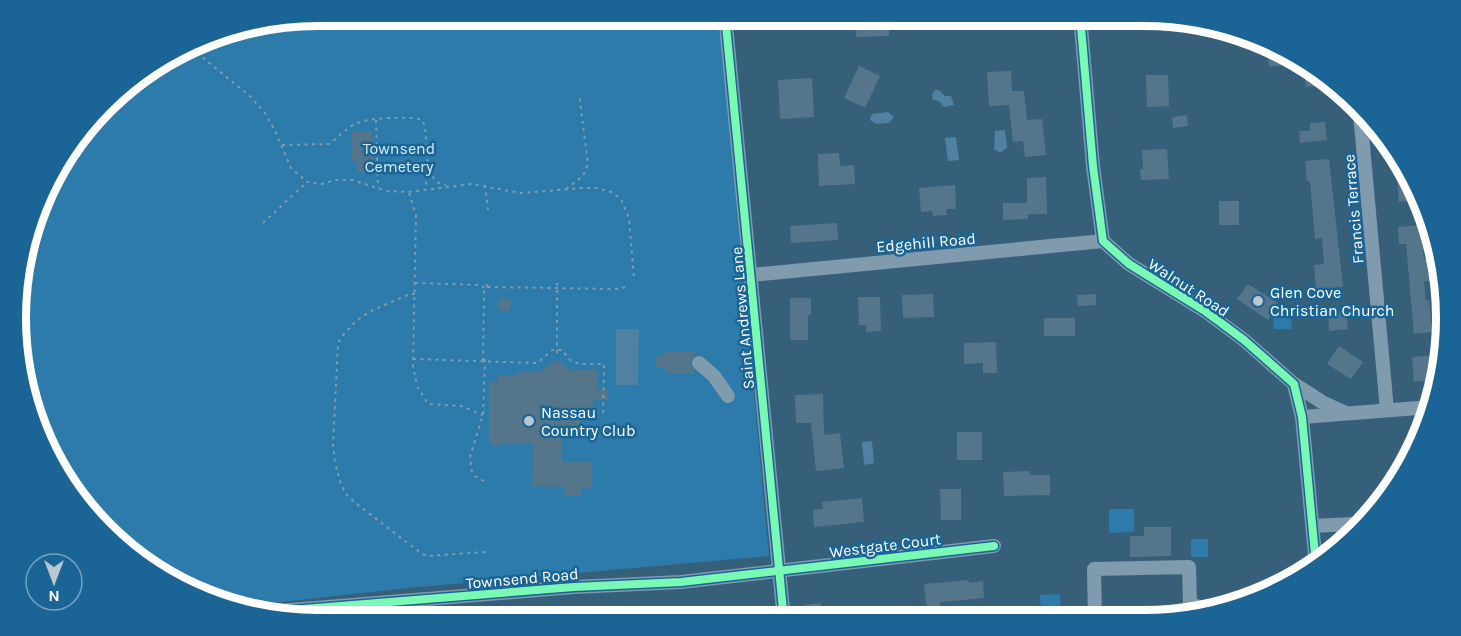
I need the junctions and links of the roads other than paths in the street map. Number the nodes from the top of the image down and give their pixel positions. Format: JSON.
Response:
{"nodes":[{"id":1,"x":726,"y":26,"type":"edge"},
{"id":2,"x":1081,"y":26,"type":"edge"},
{"id":3,"x":1361,"y":123,"type":"edge"},
{"id":4,"x":1103,"y":241,"type":"junction"},
{"id":5,"x":752,"y":275,"type":"junction"},
{"id":6,"x":699,"y":363,"type":"dead end"},
{"id":7,"x":1294,"y":384,"type":"junction"},
{"id":8,"x":728,"y":396,"type":"dead end"},
{"id":9,"x":1421,"y":408,"type":"edge"},
{"id":10,"x":1387,"y":410,"type":"junction"},
{"id":11,"x":1348,"y":413,"type":"junction"},
{"id":12,"x":1302,"y":417,"type":"junction"},
{"id":13,"x":1350,"y":525,"type":"edge"},
{"id":14,"x":1313,"y":526,"type":"junction"},
{"id":15,"x":994,"y":546,"type":"dead end"},
{"id":16,"x":1315,"y":554,"type":"edge"},
{"id":17,"x":779,"y":571,"type":"junction"},
{"id":18,"x":1195,"y":606,"type":"edge"},
{"id":19,"x":295,"y":610,"type":"edge"},
{"id":20,"x":783,"y":610,"type":"edge"},
{"id":21,"x":1095,"y":610,"type":"edge"}],
"edges":[{"from":1,"to":5,"type":"street","name":"Saint Andrews Lane"},
{"from":2,"to":4,"type":"street"},
{"from":3,"to":10,"type":"street","name":"Francis Terrace"},
{"from":4,"to":5,"type":"street","name":"Edgehill Road"},
{"from":4,"to":7,"type":"street","name":"Walnut Road"},
{"from":5,"to":17,"type":"street","name":"Saint Andrews Lane"},
{"from":6,"to":8,"type":"street"},
{"from":7,"to":11,"type":"street","name":"Walnut Road"},
{"from":7,"to":12,"type":"street"},
{"from":9,"to":10,"type":"street"},
{"from":10,"to":11,"type":"street"},
{"from":11,"to":12,"type":"street"},
{"from":12,"to":14,"type":"street"},
{"from":13,"to":14,"type":"street"},
{"from":14,"to":16,"type":"street"},
{"from":15,"to":17,"type":"street","name":"Westgate Court"},
{"from":17,"to":19,"type":"street","name":"Townsend Road"},
{"from":17,"to":20,"type":"street","name":"Saint Andrews Lane"},
{"from":18,"to":21,"type":"street"}]}
